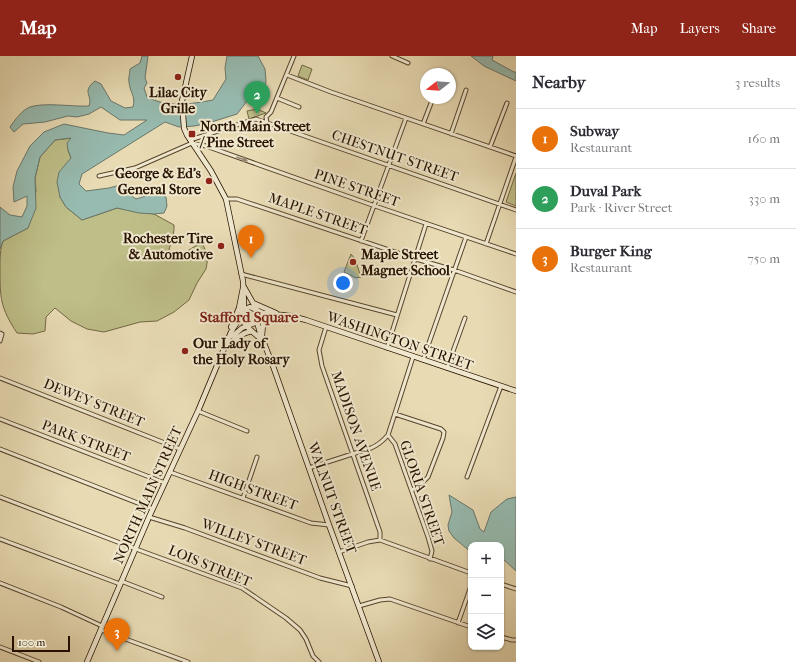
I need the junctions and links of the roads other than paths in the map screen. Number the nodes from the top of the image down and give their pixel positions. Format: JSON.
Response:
{"nodes":[{"id":1,"x":192,"y":56,"type":"edge"},
{"id":2,"x":294,"y":56,"type":"edge"},
{"id":3,"x":392,"y":56,"type":"edge"},
{"id":4,"x":408,"y":63,"type":"dead end"},
{"id":5,"x":287,"y":74,"type":"junction"},
{"id":6,"x":466,"y":90,"type":"dead end"},
{"id":7,"x":277,"y":98,"type":"junction"},
{"id":8,"x":507,"y":103,"type":"dead end"},
{"id":9,"x":431,"y":104,"type":"edge"},
{"id":10,"x":300,"y":108,"type":"dead end"},
{"id":11,"x":266,"y":117,"type":"junction"},
{"id":12,"x":406,"y":118,"type":"junction"},
{"id":13,"x":256,"y":119,"type":"junction"},
{"id":14,"x":268,"y":123,"type":"junction"},
{"id":15,"x":423,"y":124,"type":"junction"},
{"id":16,"x":451,"y":134,"type":"junction"},
{"id":17,"x":191,"y":142,"type":"junction"},
{"id":18,"x":490,"y":147,"type":"junction"},
{"id":19,"x":516,"y":156,"type":"edge"},
{"id":20,"x":389,"y":165,"type":"junction"},
{"id":21,"x":99,"y":176,"type":"dead end"},
{"id":22,"x":226,"y":199,"type":"junction"},
{"id":23,"x":499,"y":204,"type":"junction"},
{"id":24,"x":375,"y":206,"type":"junction"},
{"id":25,"x":516,"y":210,"type":"edge"},
{"id":26,"x":426,"y":224,"type":"junction"},
{"id":27,"x":466,"y":237,"type":"junction"},
{"id":28,"x":361,"y":241,"type":"junction"},
{"id":29,"x":486,"y":244,"type":"junction"},
{"id":30,"x":516,"y":254,"type":"edge"},
{"id":31,"x":416,"y":259,"type":"junction"},
{"id":32,"x":454,"y":270,"type":"junction"},
{"id":33,"x":241,"y":274,"type":"junction"},
{"id":34,"x":244,"y":287,"type":"junction"},
{"id":35,"x":516,"y":292,"type":"edge"},
{"id":36,"x":253,"y":302,"type":"junction"},
{"id":37,"x":243,"y":310,"type":"junction"},
{"id":38,"x":257,"y":310,"type":"junction"},
{"id":39,"x":277,"y":314,"type":"junction"},
{"id":40,"x":397,"y":315,"type":"junction"},
{"id":41,"x":241,"y":316,"type":"junction"},
{"id":42,"x":266,"y":318,"type":"junction"},
{"id":43,"x":465,"y":318,"type":"dead end"},
{"id":44,"x":257,"y":322,"type":"junction"},
{"id":45,"x":248,"y":326,"type":"junction"},
{"id":46,"x":326,"y":327,"type":"junction"},
{"id":47,"x":252,"y":331,"type":"junction"},
{"id":48,"x":1,"y":333,"type":"edge"},
{"id":49,"x":262,"y":336,"type":"junction"},
{"id":50,"x":230,"y":337,"type":"junction"},
{"id":51,"x":0,"y":341,"type":"edge"},
{"id":52,"x":264,"y":341,"type":"junction"},
{"id":53,"x":226,"y":345,"type":"junction"},
{"id":54,"x":387,"y":348,"type":"junction"},
{"id":55,"x":413,"y":357,"type":"junction"},
{"id":56,"x":423,"y":360,"type":"junction"},
{"id":57,"x":447,"y":368,"type":"junction"},
{"id":58,"x":0,"y":378,"type":"edge"},
{"id":59,"x":502,"y":386,"type":"junction"},
{"id":60,"x":516,"y":391,"type":"edge"},
{"id":61,"x":198,"y":411,"type":"junction"},
{"id":62,"x":395,"y":414,"type":"junction"},
{"id":63,"x":0,"y":419,"type":"edge"},
{"id":64,"x":247,"y":431,"type":"dead end"},
{"id":65,"x":388,"y":435,"type":"junction"},
{"id":66,"x":0,"y":450,"type":"edge"},
{"id":67,"x":180,"y":450,"type":"junction"},
{"id":68,"x":352,"y":454,"type":"junction"},
{"id":69,"x":257,"y":457,"type":"dead end"},
{"id":70,"x":309,"y":468,"type":"junction"},
{"id":71,"x":170,"y":472,"type":"junction"},
{"id":72,"x":467,"y":477,"type":"dead end"},
{"id":73,"x":165,"y":483,"type":"junction"},
{"id":74,"x":412,"y":490,"type":"junction"},
{"id":75,"x":0,"y":497,"type":"edge"},
{"id":76,"x":243,"y":498,"type":"junction"},
{"id":77,"x":153,"y":509,"type":"junction"},
{"id":78,"x":149,"y":517,"type":"junction"},
{"id":79,"x":329,"y":525,"type":"junction"},
{"id":80,"x":0,"y":538,"type":"edge"},
{"id":81,"x":380,"y":540,"type":"junction"},
{"id":82,"x":136,"y":549,"type":"junction"},
{"id":83,"x":339,"y":552,"type":"junction"},
{"id":84,"x":430,"y":559,"type":"junction"},
{"id":85,"x":468,"y":572,"type":"edge"},
{"id":86,"x":121,"y":582,"type":"junction"},
{"id":87,"x":0,"y":583,"type":"edge"},
{"id":88,"x":504,"y":585,"type":"edge"},
{"id":89,"x":352,"y":586,"type":"junction"},
{"id":90,"x":516,"y":589,"type":"edge"},
{"id":91,"x":468,"y":595,"type":"edge"},
{"id":92,"x":162,"y":597,"type":"dead end"},
{"id":93,"x":359,"y":606,"type":"junction"},
{"id":94,"x":458,"y":623,"type":"junction"},
{"id":95,"x":468,"y":626,"type":"edge"},
{"id":96,"x":102,"y":628,"type":"junction"},
{"id":97,"x":504,"y":638,"type":"edge"},
{"id":98,"x":516,"y":640,"type":"edge"},
{"id":99,"x":0,"y":647,"type":"edge"},
{"id":100,"x":39,"y":662,"type":"edge"},
{"id":101,"x":87,"y":662,"type":"edge"},
{"id":102,"x":188,"y":662,"type":"edge"},
{"id":103,"x":319,"y":662,"type":"edge"},
{"id":104,"x":379,"y":662,"type":"edge"}],
"edges":[{"from":1,"to":17,"type":"main road","name":"NORTH MAIN STREET"},
{"from":2,"to":5,"type":"street"},
{"from":3,"to":4,"type":"street"},
{"from":5,"to":7,"type":"street"},
{"from":5,"to":12,"type":"street"},
{"from":6,"to":16,"type":"street"},
{"from":7,"to":10,"type":"street"},
{"from":7,"to":11,"type":"street"},
{"from":8,"to":18,"type":"street"},
{"from":9,"to":15,"type":"street"},
{"from":11,"to":13,"type":"street"},
{"from":11,"to":14,"type":"street"},
{"from":12,"to":15,"type":"street"},
{"from":12,"to":20,"type":"street"},
{"from":13,"to":14,"type":"street","name":"CHESTNUT STREET"},
{"from":13,"to":17,"type":"street"},
{"from":14,"to":20,"type":"street","name":"CHESTNUT STREET"},
{"from":15,"to":16,"type":"street"},
{"from":16,"to":18,"type":"street"},
{"from":17,"to":21,"type":"street"},
{"from":17,"to":22,"type":"main road","name":"NORTH MAIN STREET"},
{"from":17,"to":24,"type":"street","name":"PINE STREET","one_way":true},
{"from":18,"to":19,"type":"street"},
{"from":19,"to":23,"type":"street"},
{"from":20,"to":23,"type":"street","name":"CHESTNUT STREET"},
{"from":20,"to":24,"type":"street"},
{"from":22,"to":28,"type":"street","name":"MAPLE STREET"},
{"from":22,"to":33,"type":"main road","name":"NORTH MAIN STREET"},
{"from":23,"to":25,"type":"street","name":"CHESTNUT STREET"},
{"from":23,"to":29,"type":"street"},
{"from":24,"to":26,"type":"street","name":"PINE STREET"},
{"from":24,"to":28,"type":"street"},
{"from":26,"to":27,"type":"street","name":"PINE STREET"},
{"from":26,"to":31,"type":"street"},
{"from":27,"to":29,"type":"street","name":"PINE STREET"},
{"from":27,"to":32,"type":"street"},
{"from":28,"to":31,"type":"street","name":"MAPLE STREET"},
{"from":29,"to":30,"type":"street","name":"PINE STREET"},
{"from":31,"to":32,"type":"street","name":"MAPLE STREET"},
{"from":31,"to":40,"type":"street"},
{"from":32,"to":35,"type":"street","name":"MAPLE STREET"},
{"from":32,"to":56,"type":"street"},
{"from":33,"to":34,"type":"main road","name":"NORTH MAIN STREET"},
{"from":33,"to":40,"type":"street"},
{"from":34,"to":36,"type":"main road","name":"NORTH MAIN STREET"},
{"from":34,"to":37,"type":"main road","name":"NORTH MAIN STREET"},
{"from":34,"to":50,"type":"main road","name":"NORTH MAIN STREET"},
{"from":36,"to":38,"type":"main road","name":"NORTH MAIN STREET"},
{"from":36,"to":39,"type":"main road"},
{"from":37,"to":38,"type":"main road"},
{"from":37,"to":41,"type":"main road"},
{"from":38,"to":39,"type":"main road","name":"WASHINGTON STREET"},
{"from":38,"to":44,"type":"main road"},
{"from":39,"to":42,"type":"main road"},
{"from":39,"to":46,"type":"main road","name":"WASHINGTON STREET"},
{"from":40,"to":54,"type":"street"},
{"from":41,"to":45,"type":"main road"},
{"from":41,"to":50,"type":"main road","name":"NORTH MAIN STREET"},
{"from":42,"to":44,"type":"main road"},
{"from":42,"to":49,"type":"main road"},
{"from":43,"to":57,"type":"street"},
{"from":44,"to":45,"type":"main road"},
{"from":44,"to":49,"type":"main road","name":"WALNUT STREET"},
{"from":45,"to":47,"type":"main road"},
{"from":45,"to":50,"type":"main road"},
{"from":46,"to":54,"type":"main road","name":"WASHINGTON STREET"},
{"from":46,"to":68,"type":"street","name":"MADISON AVENUE"},
{"from":47,"to":52,"type":"main road"},
{"from":47,"to":53,"type":"main road"},
{"from":48,"to":51,"type":"street"},
{"from":49,"to":52,"type":"main road","name":"WALNUT STREET"},
{"from":50,"to":53,"type":"main road","name":"NORTH MAIN STREET"},
{"from":52,"to":70,"type":"main road","name":"WALNUT STREET"},
{"from":53,"to":61,"type":"main road","name":"NORTH MAIN STREET"},
{"from":54,"to":55,"type":"main road","name":"WASHINGTON STREET"},
{"from":55,"to":56,"type":"main road","name":"WASHINGTON STREET"},
{"from":55,"to":62,"type":"street"},
{"from":56,"to":57,"type":"main road","name":"WASHINGTON STREET"},
{"from":57,"to":59,"type":"main road","name":"WASHINGTON STREET"},
{"from":58,"to":67,"type":"street","name":"DEWEY STREET"},
{"from":59,"to":60,"type":"main road","name":"WASHINGTON STREET"},
{"from":59,"to":72,"type":"street"},
{"from":61,"to":64,"type":"street"},
{"from":61,"to":67,"type":"main road","name":"NORTH MAIN STREET"},
{"from":62,"to":65,"type":"street"},
{"from":62,"to":74,"type":"street"},
{"from":63,"to":73,"type":"street","name":"PARK STREET"},
{"from":65,"to":68,"type":"street"},
{"from":65,"to":74,"type":"street","name":"GLORIA STREET"},
{"from":66,"to":77,"type":"street"},
{"from":67,"to":71,"type":"main road","name":"NORTH MAIN STREET"},
{"from":68,"to":70,"type":"street"},
{"from":68,"to":81,"type":"street","name":"MADISON AVENUE"},
{"from":69,"to":76,"type":"street"},
{"from":70,"to":79,"type":"main road","name":"WALNUT STREET"},
{"from":71,"to":73,"type":"main road","name":"NORTH MAIN STREET"},
{"from":71,"to":76,"type":"street","name":"HIGH STREET"},
{"from":73,"to":77,"type":"main road","name":"NORTH MAIN STREET"},
{"from":74,"to":84,"type":"street","name":"GLORIA STREET"},
{"from":75,"to":82,"type":"street","name":"LOIS STREET"},
{"from":76,"to":79,"type":"street","name":"HIGH STREET"},
{"from":77,"to":78,"type":"main road","name":"NORTH MAIN STREET"},
{"from":78,"to":82,"type":"main road","name":"NORTH MAIN STREET"},
{"from":78,"to":89,"type":"street","name":"WILLEY STREET"},
{"from":79,"to":83,"type":"main road","name":"WALNUT STREET"},
{"from":80,"to":86,"type":"street"},
{"from":81,"to":83,"type":"street"},
{"from":81,"to":84,"type":"street"},
{"from":82,"to":86,"type":"main road","name":"NORTH MAIN STREET"},
{"from":82,"to":103,"type":"street","name":"LOIS STREET"},
{"from":83,"to":89,"type":"main road","name":"WALNUT STREET"},
{"from":84,"to":85,"type":"street"},
{"from":86,"to":92,"type":"street"},
{"from":86,"to":96,"type":"main road","name":"NORTH MAIN STREET"},
{"from":87,"to":96,"type":"street"},
{"from":88,"to":90,"type":"street"},
{"from":89,"to":93,"type":"main road","name":"WALNUT STREET"},
{"from":91,"to":94,"type":"street"},
{"from":93,"to":94,"type":"street"},
{"from":93,"to":104,"type":"main road","name":"WALNUT STREET"},
{"from":94,"to":95,"type":"street"},
{"from":96,"to":101,"type":"main road","name":"NORTH MAIN STREET"},
{"from":96,"to":102,"type":"street"},
{"from":97,"to":98,"type":"street"},
{"from":99,"to":100,"type":"street"}]}
